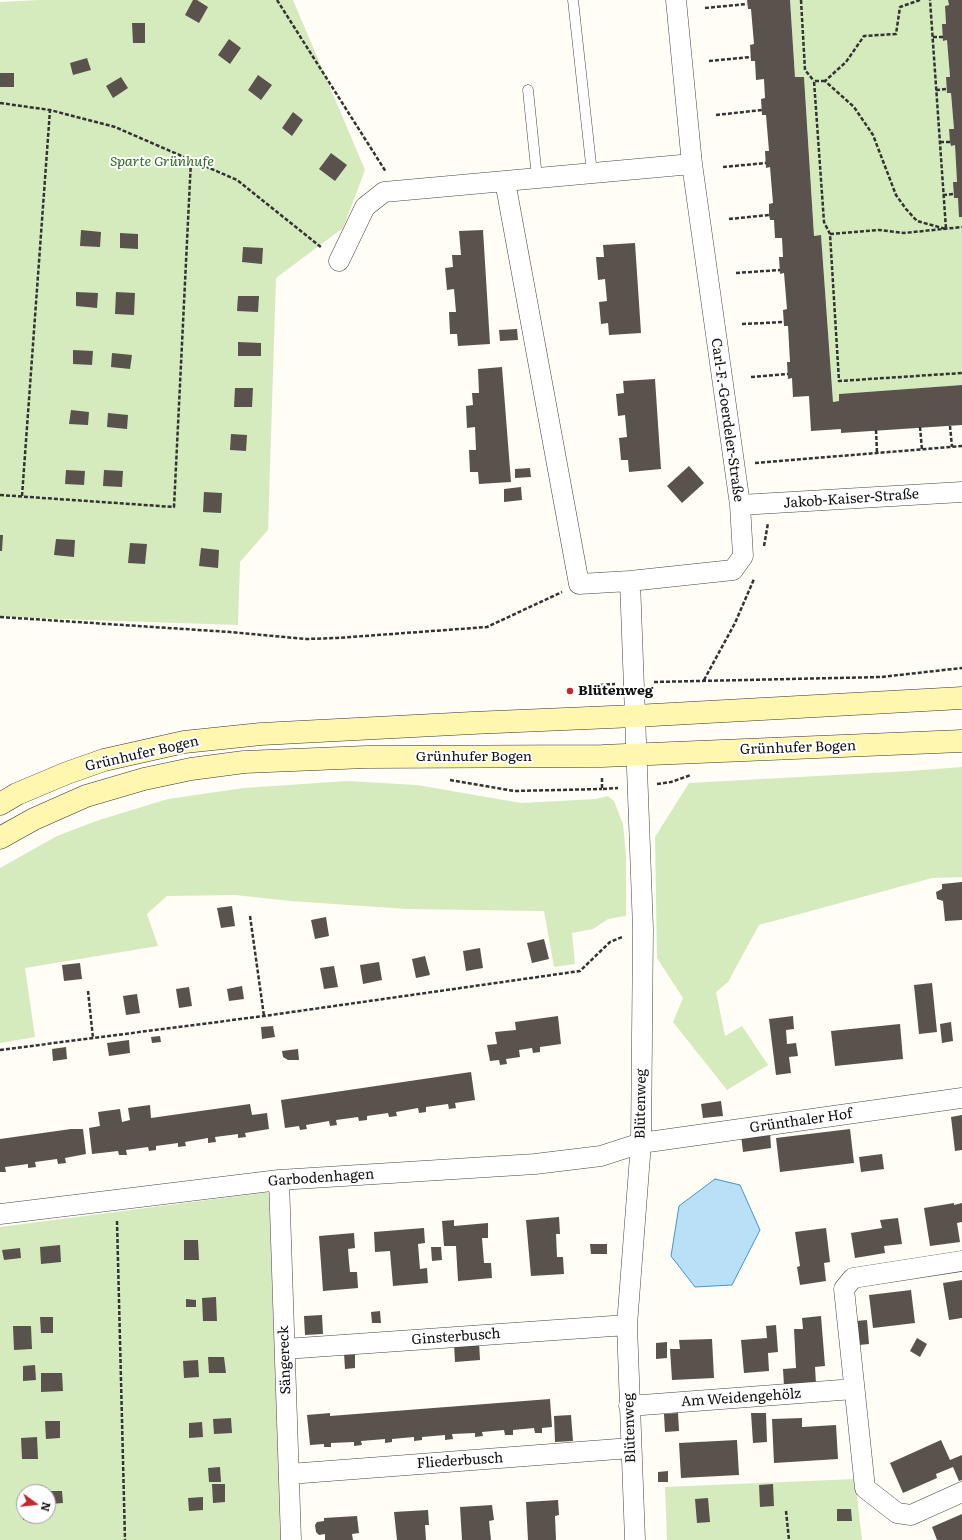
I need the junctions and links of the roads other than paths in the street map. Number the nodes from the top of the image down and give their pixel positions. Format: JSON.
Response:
{"nodes":[{"id":1,"x":573,"y":0,"type":"edge"},
{"id":2,"x":676,"y":0,"type":"edge"},
{"id":3,"x":528,"y":90,"type":"dead end"},
{"id":4,"x":692,"y":164,"type":"junction"},
{"id":5,"x":592,"y":173,"type":"junction"},
{"id":6,"x":537,"y":178,"type":"junction"},
{"id":7,"x":505,"y":181,"type":"junction"},
{"id":8,"x":339,"y":261,"type":"road end"},
{"id":9,"x":962,"y":492,"type":"edge"},
{"id":10,"x":740,"y":505,"type":"junction"},
{"id":11,"x":630,"y":580,"type":"junction"},
{"id":12,"x":962,"y":698,"type":"edge"},
{"id":13,"x":635,"y":716,"type":"junction"},
{"id":14,"x":962,"y":741,"type":"edge"},
{"id":15,"x":637,"y":754,"type":"junction"},
{"id":16,"x":0,"y":804,"type":"edge"},
{"id":17,"x":0,"y":838,"type":"edge"},
{"id":18,"x":962,"y":1098,"type":"edge"},
{"id":19,"x":641,"y":1143,"type":"junction"},
{"id":20,"x":279,"y":1180,"type":"junction"},
{"id":21,"x":0,"y":1214,"type":"edge"},
{"id":22,"x":962,"y":1261,"type":"edge"},
{"id":23,"x":627,"y":1325,"type":"junction"},
{"id":24,"x":285,"y":1349,"type":"junction"},
{"id":25,"x":854,"y":1389,"type":"junction"},
{"id":26,"x":629,"y":1406,"type":"junction"},
{"id":27,"x":631,"y":1448,"type":"junction"},
{"id":28,"x":289,"y":1474,"type":"junction"},
{"id":29,"x":962,"y":1492,"type":"edge"},
{"id":30,"x":291,"y":1540,"type":"edge"},
{"id":31,"x":635,"y":1540,"type":"edge"}],
"edges":[{"from":1,"to":5,"type":"lane"},
{"from":2,"to":4,"type":"street","name":"Carl-F.-Goerdeler-Straße"},
{"from":3,"to":6,"type":"lane"},
{"from":4,"to":5,"type":"street"},
{"from":4,"to":10,"type":"street","name":"Carl-F.-Goerdeler-Straße"},
{"from":5,"to":6,"type":"street"},
{"from":6,"to":7,"type":"street"},
{"from":7,"to":8,"type":"street"},
{"from":7,"to":11,"type":"street","name":"Carl-F.-Goerdeler-Straße"},
{"from":9,"to":10,"type":"street","name":"Jakob-Kaiser-Straße"},
{"from":10,"to":11,"type":"street","name":"Carl-F.-Goerdeler-Straße"},
{"from":11,"to":13,"type":"street","name":"Blütenweg"},
{"from":12,"to":13,"type":"main road","name":"Grünhufer Bogen"},
{"from":13,"to":15,"type":"street","name":"Blütenweg"},
{"from":13,"to":16,"type":"main road","name":"Grünhufer Bogen"},
{"from":14,"to":15,"type":"main road","name":"Grünhufer Bogen"},
{"from":15,"to":17,"type":"main road","name":"Grünhufer Bogen"},
{"from":15,"to":19,"type":"street","name":"Blütenweg"},
{"from":18,"to":19,"type":"street","name":"Grünthaler Hof"},
{"from":19,"to":20,"type":"street","name":"Garbodenhagen"},
{"from":19,"to":23,"type":"street","name":"Blütenweg"},
{"from":20,"to":21,"type":"street","name":"Garbodenhagen"},
{"from":20,"to":24,"type":"street","name":"Sängereck"},
{"from":22,"to":25,"type":"street"},
{"from":23,"to":24,"type":"street","name":"Ginsterbusch"},
{"from":23,"to":26,"type":"street","name":"Blütenweg"},
{"from":24,"to":28,"type":"street","name":"Sängereck"},
{"from":25,"to":26,"type":"street","name":"Am Weidengehölz"},
{"from":25,"to":29,"type":"street"},
{"from":26,"to":27,"type":"street","name":"Blütenweg"},
{"from":27,"to":28,"type":"street","name":"Fliederbusch"},
{"from":27,"to":31,"type":"street","name":"Blütenweg"},
{"from":28,"to":30,"type":"street","name":"Sängereck"}]}
